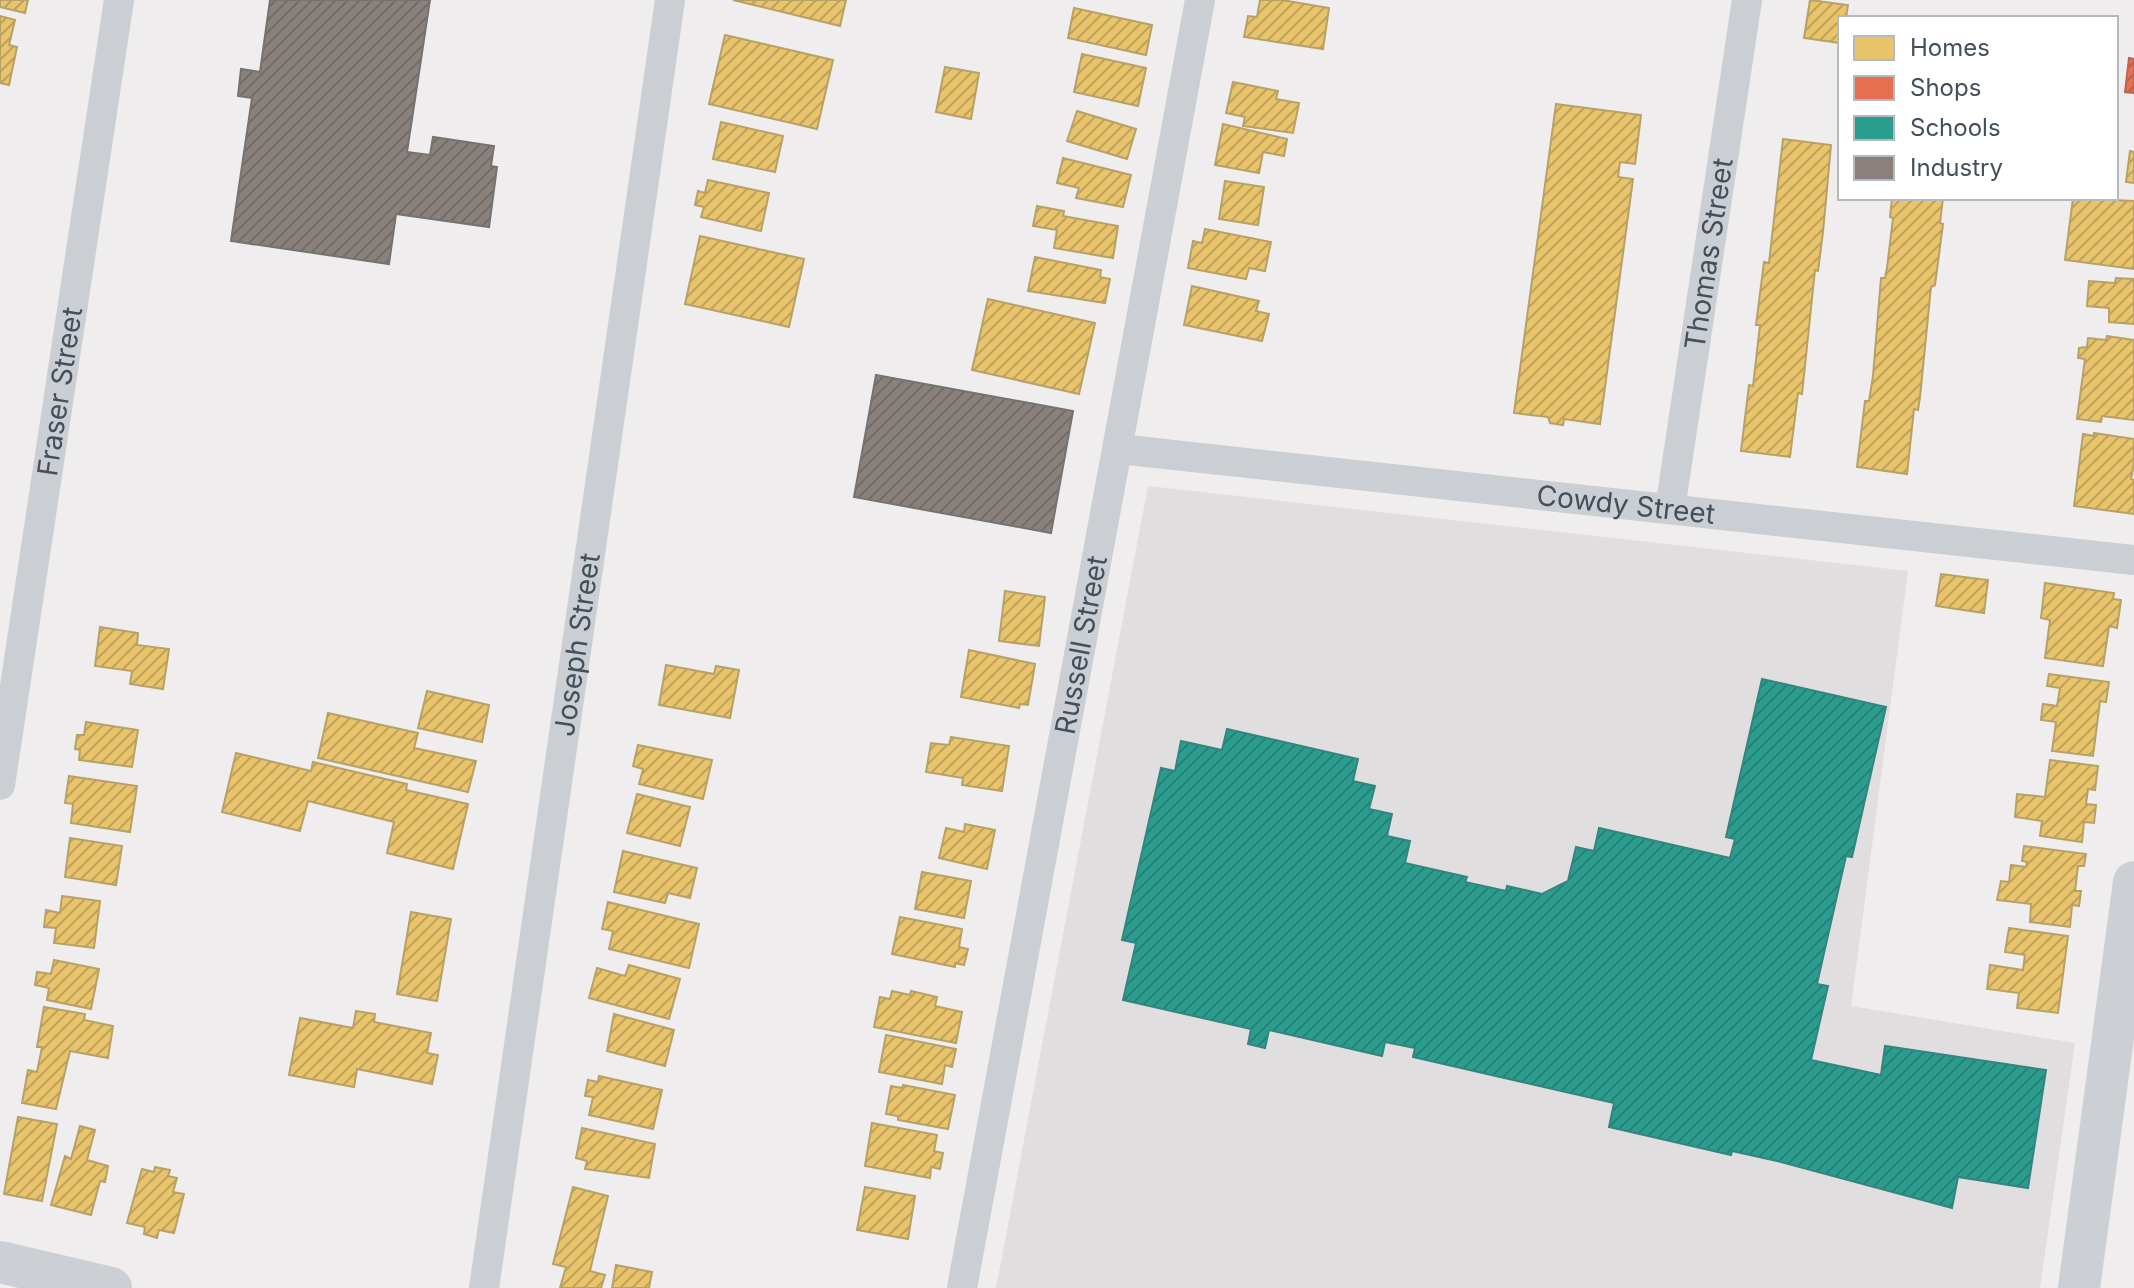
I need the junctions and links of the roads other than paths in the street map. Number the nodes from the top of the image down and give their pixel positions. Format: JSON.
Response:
{"nodes":[{"id":1,"x":119,"y":0,"type":"edge"},
{"id":2,"x":670,"y":0,"type":"edge"},
{"id":3,"x":1200,"y":0,"type":"edge"},
{"id":4,"x":1747,"y":0,"type":"edge"},
{"id":5,"x":1119,"y":449,"type":"junction"},
{"id":6,"x":1670,"y":509,"type":"junction"},
{"id":7,"x":2134,"y":560,"type":"edge"},
{"id":8,"x":0,"y":785,"type":"edge"},
{"id":9,"x":2134,"y":882,"type":"edge"},
{"id":10,"x":0,"y":1262,"type":"edge"},
{"id":11,"x":111,"y":1288,"type":"edge"},
{"id":12,"x":484,"y":1288,"type":"edge"},
{"id":13,"x":962,"y":1288,"type":"edge"},
{"id":14,"x":2079,"y":1288,"type":"edge"}],
"edges":[{"from":1,"to":8,"type":"street","name":"Fraser Street"},
{"from":2,"to":12,"type":"street","name":"Joseph Street"},
{"from":3,"to":5,"type":"street","name":"Russell Street"},
{"from":4,"to":6,"type":"street","name":"Thomas Street"},
{"from":5,"to":6,"type":"street","name":"Cowdy Street"},
{"from":5,"to":13,"type":"street","name":"Russell Street"},
{"from":6,"to":7,"type":"street","name":"Cowdy Street"},
{"from":9,"to":14,"type":"main road"},
{"from":10,"to":11,"type":"main road"}]}
